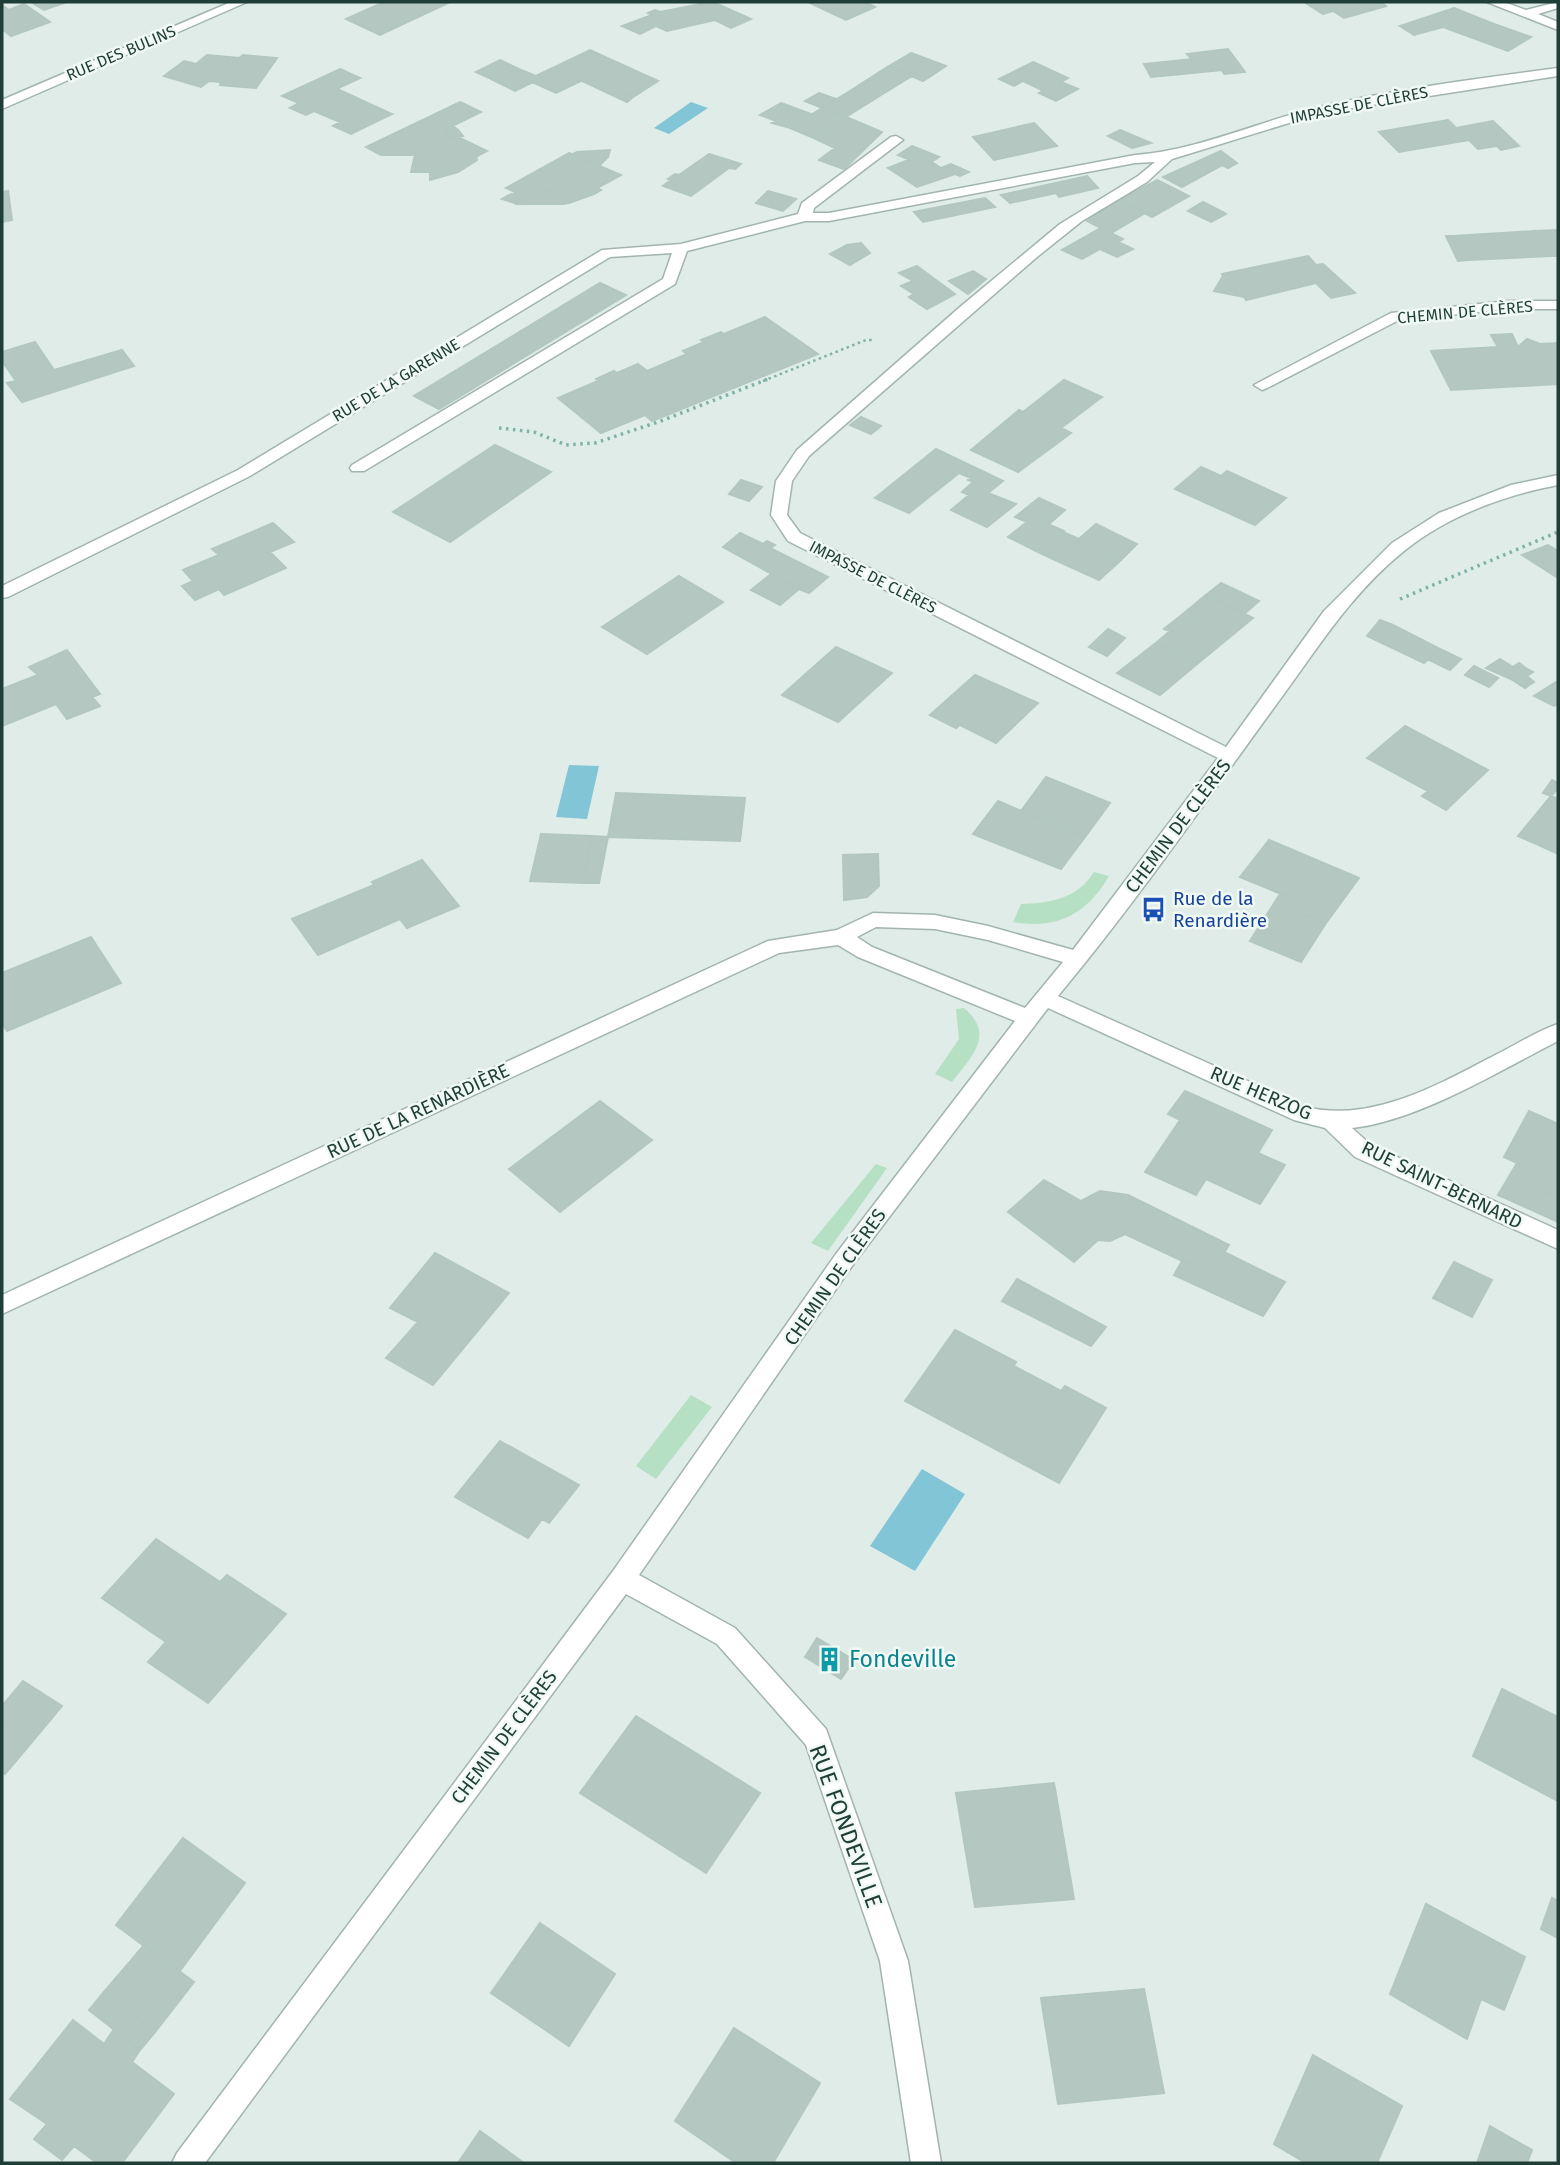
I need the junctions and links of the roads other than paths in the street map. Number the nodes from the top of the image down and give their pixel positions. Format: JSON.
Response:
{"nodes":[{"id":1,"x":240,"y":2,"type":"edge"},
{"id":2,"x":1493,"y":2,"type":"edge"},
{"id":3,"x":1558,"y":4,"type":"edge"},
{"id":4,"x":1527,"y":14,"type":"junction"},
{"id":5,"x":1558,"y":26,"type":"edge"},
{"id":6,"x":1558,"y":72,"type":"edge"},
{"id":7,"x":2,"y":105,"type":"edge"},
{"id":8,"x":895,"y":140,"type":"dead end"},
{"id":9,"x":1165,"y":159,"type":"junction"},
{"id":10,"x":805,"y":217,"type":"junction"},
{"id":11,"x":681,"y":248,"type":"junction"},
{"id":12,"x":1558,"y":305,"type":"edge"},
{"id":13,"x":1262,"y":385,"type":"dead end"},
{"id":14,"x":358,"y":468,"type":"dead end"},
{"id":15,"x":1558,"y":480,"type":"edge"},
{"id":16,"x":2,"y":593,"type":"edge"},
{"id":17,"x":1230,"y":756,"type":"junction"},
{"id":18,"x":841,"y":937,"type":"junction"},
{"id":19,"x":1079,"y":959,"type":"junction"},
{"id":20,"x":1036,"y":1008,"type":"junction"},
{"id":21,"x":1558,"y":1032,"type":"edge"},
{"id":22,"x":1331,"y":1121,"type":"junction"},
{"id":23,"x":1558,"y":1240,"type":"edge"},
{"id":24,"x":2,"y":1305,"type":"edge"},
{"id":25,"x":622,"y":1579,"type":"junction"},
{"id":26,"x":924,"y":2161,"type":"edge"},
{"id":27,"x":187,"y":2163,"type":"edge"}],
"edges":[{"from":1,"to":7,"type":"street","name":"RUE DES BULINS"},
{"from":2,"to":4,"type":"street"},
{"from":3,"to":4,"type":"street"},
{"from":4,"to":5,"type":"street"},
{"from":6,"to":9,"type":"street","name":"IMPASSE DE CLÈRES"},
{"from":8,"to":10,"type":"street"},
{"from":9,"to":10,"type":"street","name":"IMPASSE DE CLÈRES"},
{"from":9,"to":17,"type":"street","name":"IMPASSE DE CLÈRES"},
{"from":10,"to":11,"type":"street","name":"RUE DE LA GARENNE"},
{"from":11,"to":14,"type":"street"},
{"from":11,"to":16,"type":"street","name":"RUE DE LA GARENNE"},
{"from":12,"to":13,"type":"street","name":"CHEMIN DE CLÈRES"},
{"from":15,"to":17,"type":"street","name":"CHEMIN DE CLÈRES"},
{"from":17,"to":19,"type":"street","name":"CHEMIN DE CLÈRES"},
{"from":18,"to":19,"type":"street","name":"RUE DE LA RENARDIÈRE"},
{"from":18,"to":20,"type":"street"},
{"from":18,"to":24,"type":"street","name":"RUE DE LA RENARDIÈRE"},
{"from":19,"to":20,"type":"street","name":"CHEMIN DE CLÈRES"},
{"from":20,"to":22,"type":"street","name":"RUE HERZOG"},
{"from":20,"to":25,"type":"street","name":"CHEMIN DE CLÈRES"},
{"from":21,"to":22,"type":"street","name":"RUE HERZOG"},
{"from":22,"to":23,"type":"street","name":"RUE SAINT-BERNARD"},
{"from":25,"to":26,"type":"street","name":"RUE FONDEVILLE"},
{"from":25,"to":27,"type":"street","name":"CHEMIN DE CLÈRES"}]}
